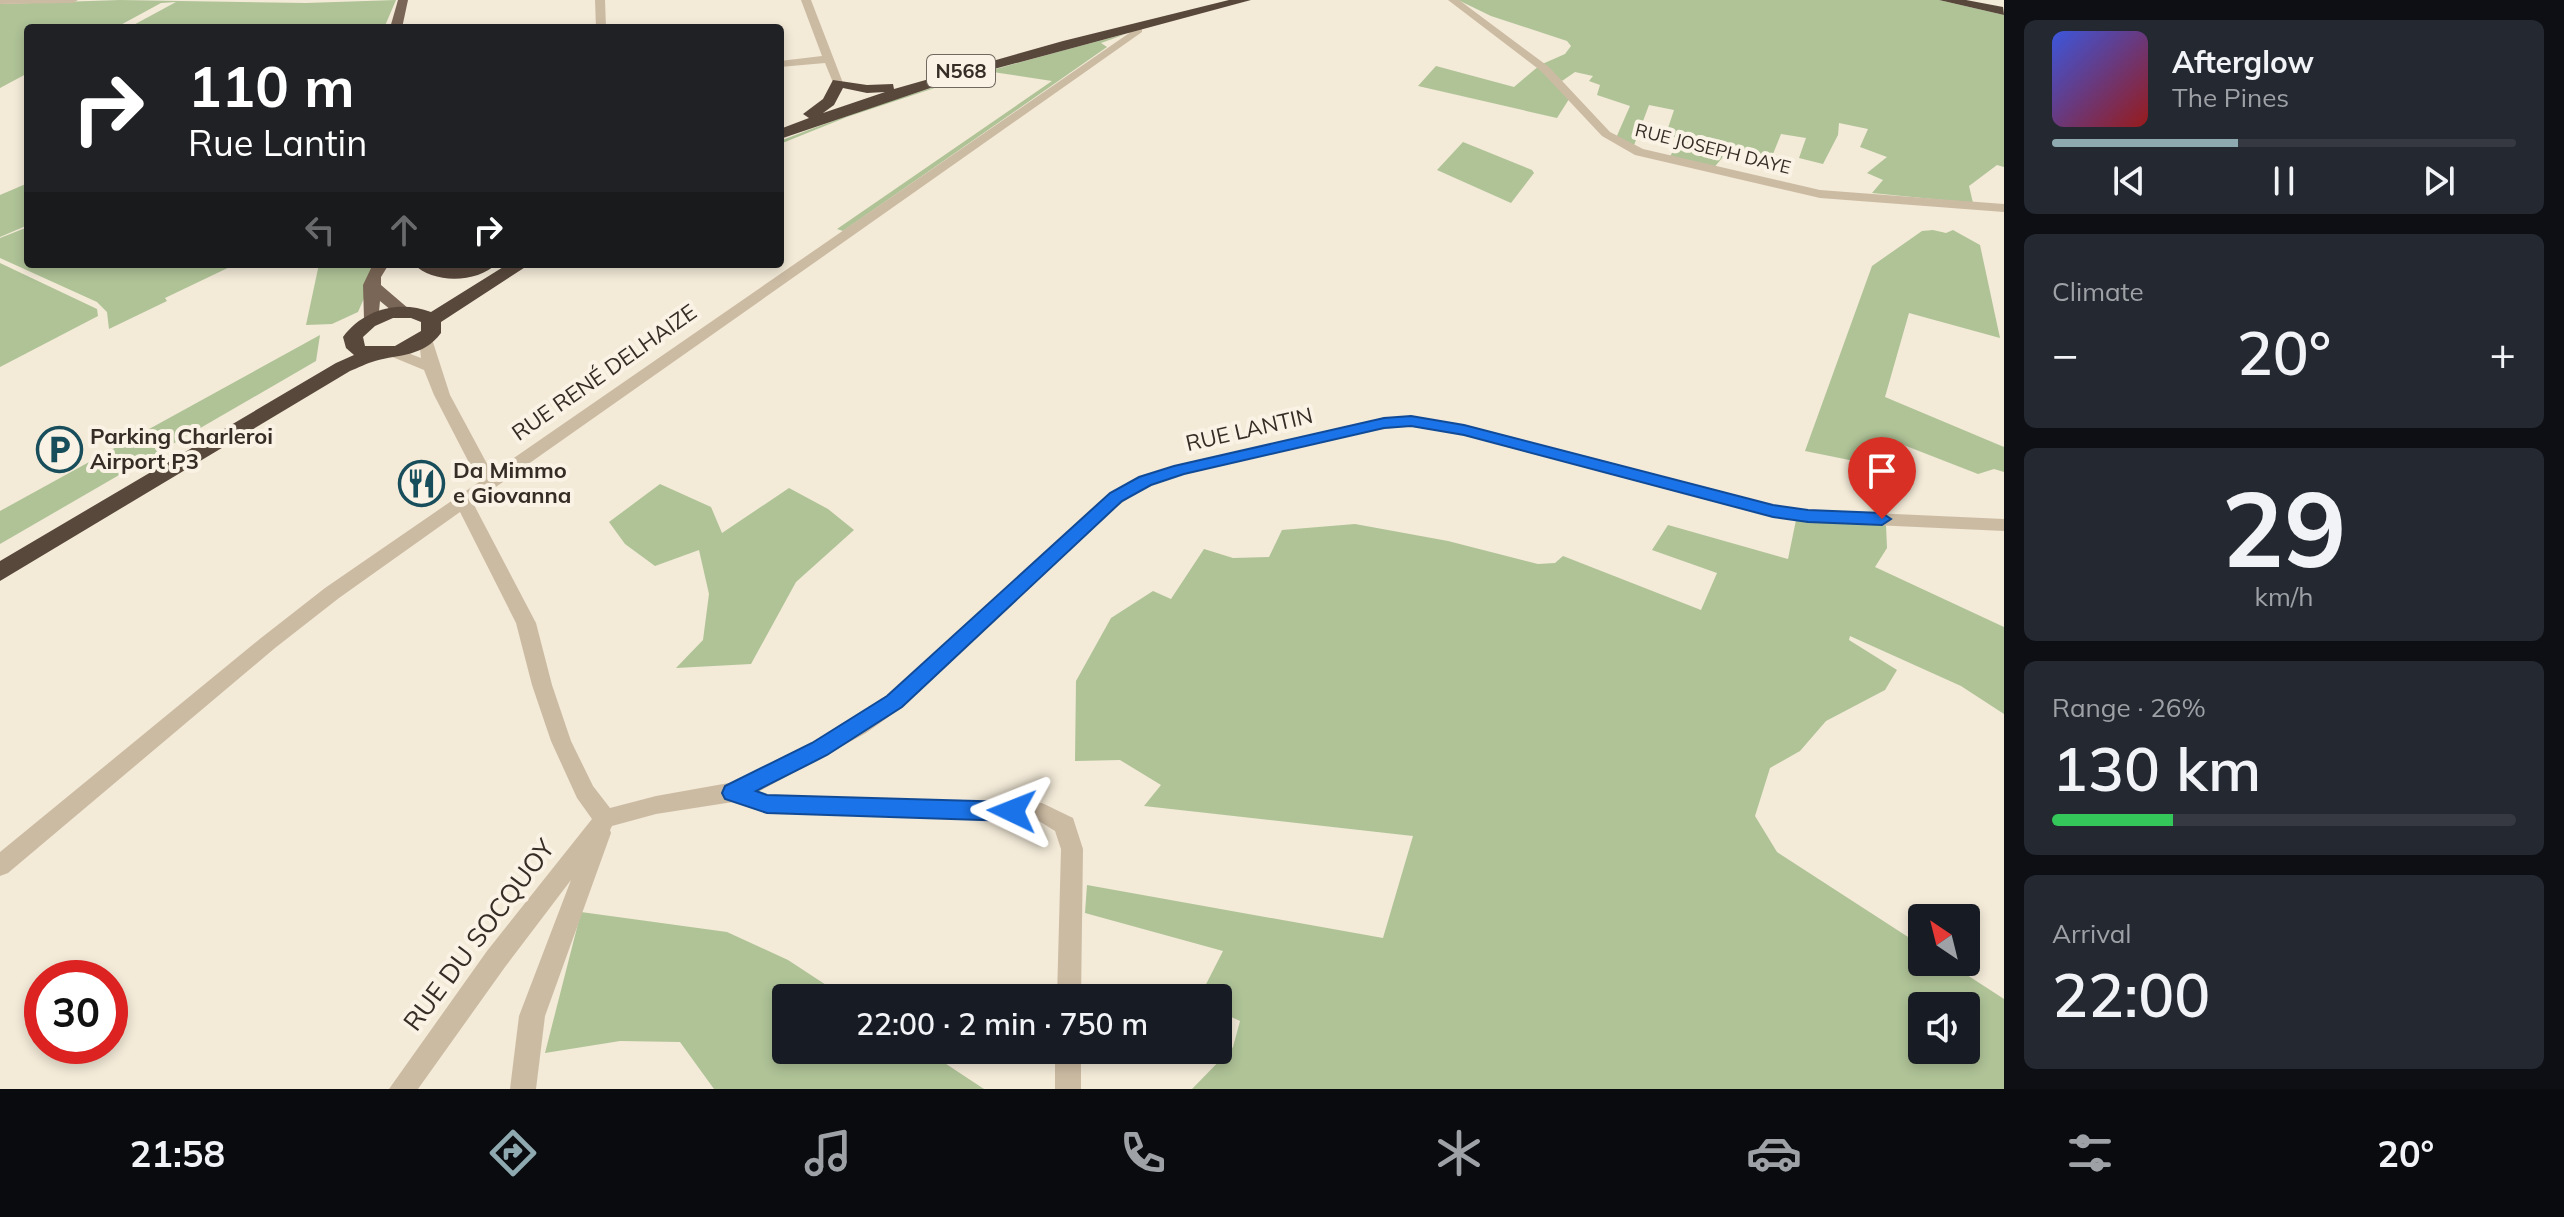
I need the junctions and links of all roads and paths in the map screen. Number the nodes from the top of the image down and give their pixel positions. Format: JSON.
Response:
{"nodes":[{"id":1,"x":73,"y":0,"type":"edge"},
{"id":2,"x":403,"y":0,"type":"edge"},
{"id":3,"x":600,"y":0,"type":"edge"},
{"id":4,"x":806,"y":0,"type":"edge"},
{"id":5,"x":1224,"y":0,"type":"edge"},
{"id":6,"x":1245,"y":0,"type":"edge"},
{"id":7,"x":1453,"y":0,"type":"edge"},
{"id":8,"x":1945,"y":0,"type":"edge"},
{"id":9,"x":1959,"y":0,"type":"edge"},
{"id":10,"x":1980,"y":0,"type":"edge"},
{"id":11,"x":0,"y":1,"type":"edge"},
{"id":12,"x":2004,"y":9,"type":"edge"},
{"id":13,"x":397,"y":24,"type":"edge"},
{"id":14,"x":601,"y":24,"type":"edge"},
{"id":15,"x":1143,"y":27,"type":"junction"},
{"id":16,"x":829,"y":59,"type":"junction"},
{"id":17,"x":784,"y":64,"type":"edge"},
{"id":18,"x":838,"y":83,"type":"junction"},
{"id":19,"x":891,"y":86,"type":"junction"},
{"id":20,"x":811,"y":114,"type":"junction"},
{"id":21,"x":784,"y":124,"type":"edge"},
{"id":22,"x":784,"y":132,"type":"edge"},
{"id":23,"x":2004,"y":208,"type":"edge"},
{"id":24,"x":379,"y":268,"type":"edge"},
{"id":25,"x":430,"y":268,"type":"edge"},
{"id":26,"x":473,"y":268,"type":"edge"},
{"id":27,"x":497,"y":268,"type":"edge"},
{"id":28,"x":514,"y":268,"type":"edge"},
{"id":29,"x":371,"y":285,"type":"junction"},
{"id":30,"x":372,"y":319,"type":"junction"},
{"id":31,"x":420,"y":321,"type":"junction"},
{"id":32,"x":375,"y":351,"type":"junction"},
{"id":33,"x":431,"y":367,"type":"junction"},
{"id":34,"x":488,"y":483,"type":"junction"},
{"id":35,"x":463,"y":501,"type":"junction"},
{"id":36,"x":2004,"y":525,"type":"edge"},
{"id":37,"x":0,"y":559,"type":"edge"},
{"id":38,"x":0,"y":572,"type":"edge"},
{"id":39,"x":733,"y":793,"type":"junction"},
{"id":40,"x":605,"y":819,"type":"junction"},
{"id":41,"x":0,"y":866,"type":"edge"},
{"id":42,"x":1069,"y":984,"type":"edge"},
{"id":43,"x":1068,"y":1064,"type":"edge"},
{"id":44,"x":402,"y":1089,"type":"edge"},
{"id":45,"x":523,"y":1089,"type":"edge"},
{"id":46,"x":1068,"y":1089,"type":"edge"}],
"edges":[{"from":1,"to":11,"type":"street"},
{"from":2,"to":13,"type":"main road"},
{"from":3,"to":14,"type":"street"},
{"from":4,"to":16,"type":"street"},
{"from":5,"to":19,"type":"highway","number":"N568"},
{"from":6,"to":15,"type":"highway","number":"N568"},
{"from":7,"to":23,"type":"street","name":"RUE JOSEPH DAYE"},
{"from":8,"to":12,"type":"highway"},
{"from":9,"to":12,"type":"highway"},
{"from":10,"to":12,"type":"highway"},
{"from":15,"to":22,"type":"highway","number":"N568"},
{"from":15,"to":34,"type":"street","name":"RUE RENÉ DELHAIZE"},
{"from":16,"to":17,"type":"street"},
{"from":16,"to":18,"type":"street"},
{"from":18,"to":19,"type":"highway"},
{"from":18,"to":20,"type":"highway"},
{"from":19,"to":20,"type":"highway","number":"N568"},
{"from":20,"to":21,"type":"highway","number":"N568"},
{"from":24,"to":29,"type":"main road"},
{"from":25,"to":26,"type":"highway"},
{"from":27,"to":31,"type":"highway"},
{"from":28,"to":31,"type":"highway"},
{"from":29,"to":30,"type":"main road"},
{"from":29,"to":31,"type":"main road"},
{"from":30,"to":31,"type":"highway"},
{"from":30,"to":32,"type":"highway"},
{"from":31,"to":32,"type":"highway"},
{"from":31,"to":33,"type":"street"},
{"from":32,"to":33,"type":"street"},
{"from":32,"to":37,"type":"highway"},
{"from":32,"to":38,"type":"highway"},
{"from":33,"to":34,"type":"street"},
{"from":34,"to":35,"type":"street","name":"RUE RENÉ DELHAIZE"},
{"from":35,"to":40,"type":"street"},
{"from":35,"to":41,"type":"street","name":"RUE RENÉ DELHAIZE"},
{"from":36,"to":39,"type":"street","name":"RUE LANTIN"},
{"from":39,"to":40,"type":"street","name":"RUE LANTIN"},
{"from":39,"to":42,"type":"street"},
{"from":40,"to":44,"type":"street","name":"RUE DU SOCQUOY"},
{"from":40,"to":45,"type":"street"},
{"from":43,"to":46,"type":"street"}]}
